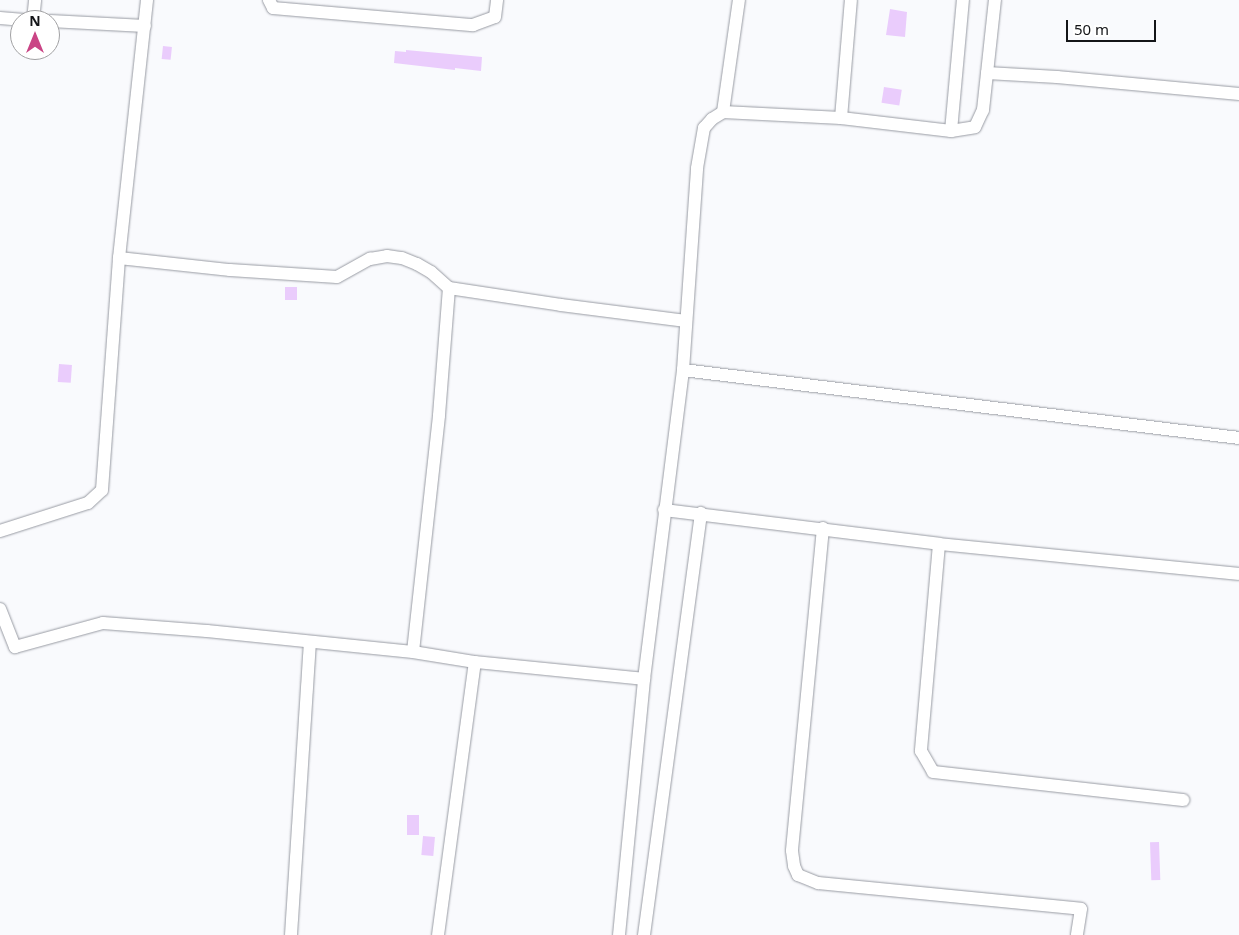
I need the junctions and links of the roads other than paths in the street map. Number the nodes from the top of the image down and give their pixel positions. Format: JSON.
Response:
{"nodes":[{"id":1,"x":147,"y":0,"type":"edge"},
{"id":2,"x":269,"y":0,"type":"edge"},
{"id":3,"x":498,"y":0,"type":"edge"},
{"id":4,"x":739,"y":0,"type":"edge"},
{"id":5,"x":851,"y":0,"type":"edge"},
{"id":6,"x":963,"y":0,"type":"edge"},
{"id":7,"x":995,"y":0,"type":"edge"},
{"id":8,"x":60,"y":22,"type":"edge"},
{"id":9,"x":145,"y":26,"type":"junction"},
{"id":10,"x":987,"y":73,"type":"junction"},
{"id":11,"x":1239,"y":94,"type":"edge"},
{"id":12,"x":723,"y":112,"type":"junction"},
{"id":13,"x":841,"y":118,"type":"junction"},
{"id":14,"x":951,"y":131,"type":"junction"},
{"id":15,"x":119,"y":258,"type":"junction"},
{"id":16,"x":449,"y":288,"type":"junction"},
{"id":17,"x":686,"y":321,"type":"junction"},
{"id":18,"x":683,"y":370,"type":"junction"},
{"id":19,"x":1239,"y":438,"type":"edge"},
{"id":20,"x":664,"y":510,"type":"junction"},
{"id":21,"x":701,"y":513,"type":"junction"},
{"id":22,"x":824,"y":528,"type":"junction"},
{"id":23,"x":0,"y":531,"type":"edge"},
{"id":24,"x":939,"y":544,"type":"junction"},
{"id":25,"x":1239,"y":574,"type":"edge"},
{"id":26,"x":0,"y":609,"type":"edge"},
{"id":27,"x":310,"y":643,"type":"junction"},
{"id":28,"x":413,"y":652,"type":"junction"},
{"id":29,"x":475,"y":662,"type":"junction"},
{"id":30,"x":644,"y":678,"type":"junction"},
{"id":31,"x":1183,"y":800,"type":"dead end"},
{"id":32,"x":291,"y":935,"type":"edge"},
{"id":33,"x":438,"y":935,"type":"edge"},
{"id":34,"x":619,"y":935,"type":"edge"},
{"id":35,"x":644,"y":935,"type":"edge"},
{"id":36,"x":1077,"y":935,"type":"edge"}],
"edges":[{"from":1,"to":9,"type":"street"},
{"from":2,"to":3,"type":"street"},
{"from":4,"to":12,"type":"street"},
{"from":5,"to":13,"type":"street"},
{"from":6,"to":14,"type":"street"},
{"from":7,"to":10,"type":"street"},
{"from":8,"to":9,"type":"street"},
{"from":9,"to":15,"type":"street"},
{"from":10,"to":11,"type":"street"},
{"from":10,"to":14,"type":"street"},
{"from":12,"to":13,"type":"street"},
{"from":12,"to":17,"type":"street"},
{"from":13,"to":14,"type":"street"},
{"from":15,"to":16,"type":"street"},
{"from":15,"to":23,"type":"street"},
{"from":16,"to":17,"type":"street"},
{"from":16,"to":28,"type":"street"},
{"from":17,"to":18,"type":"street"},
{"from":18,"to":19,"type":"street"},
{"from":18,"to":20,"type":"street"},
{"from":20,"to":21,"type":"street"},
{"from":20,"to":30,"type":"street"},
{"from":21,"to":22,"type":"street"},
{"from":21,"to":35,"type":"street"},
{"from":22,"to":24,"type":"street"},
{"from":22,"to":36,"type":"street"},
{"from":24,"to":25,"type":"street"},
{"from":24,"to":31,"type":"street"},
{"from":26,"to":27,"type":"street"},
{"from":27,"to":28,"type":"street"},
{"from":27,"to":32,"type":"street"},
{"from":28,"to":29,"type":"street"},
{"from":29,"to":30,"type":"street"},
{"from":29,"to":33,"type":"street"},
{"from":30,"to":34,"type":"street"}]}
